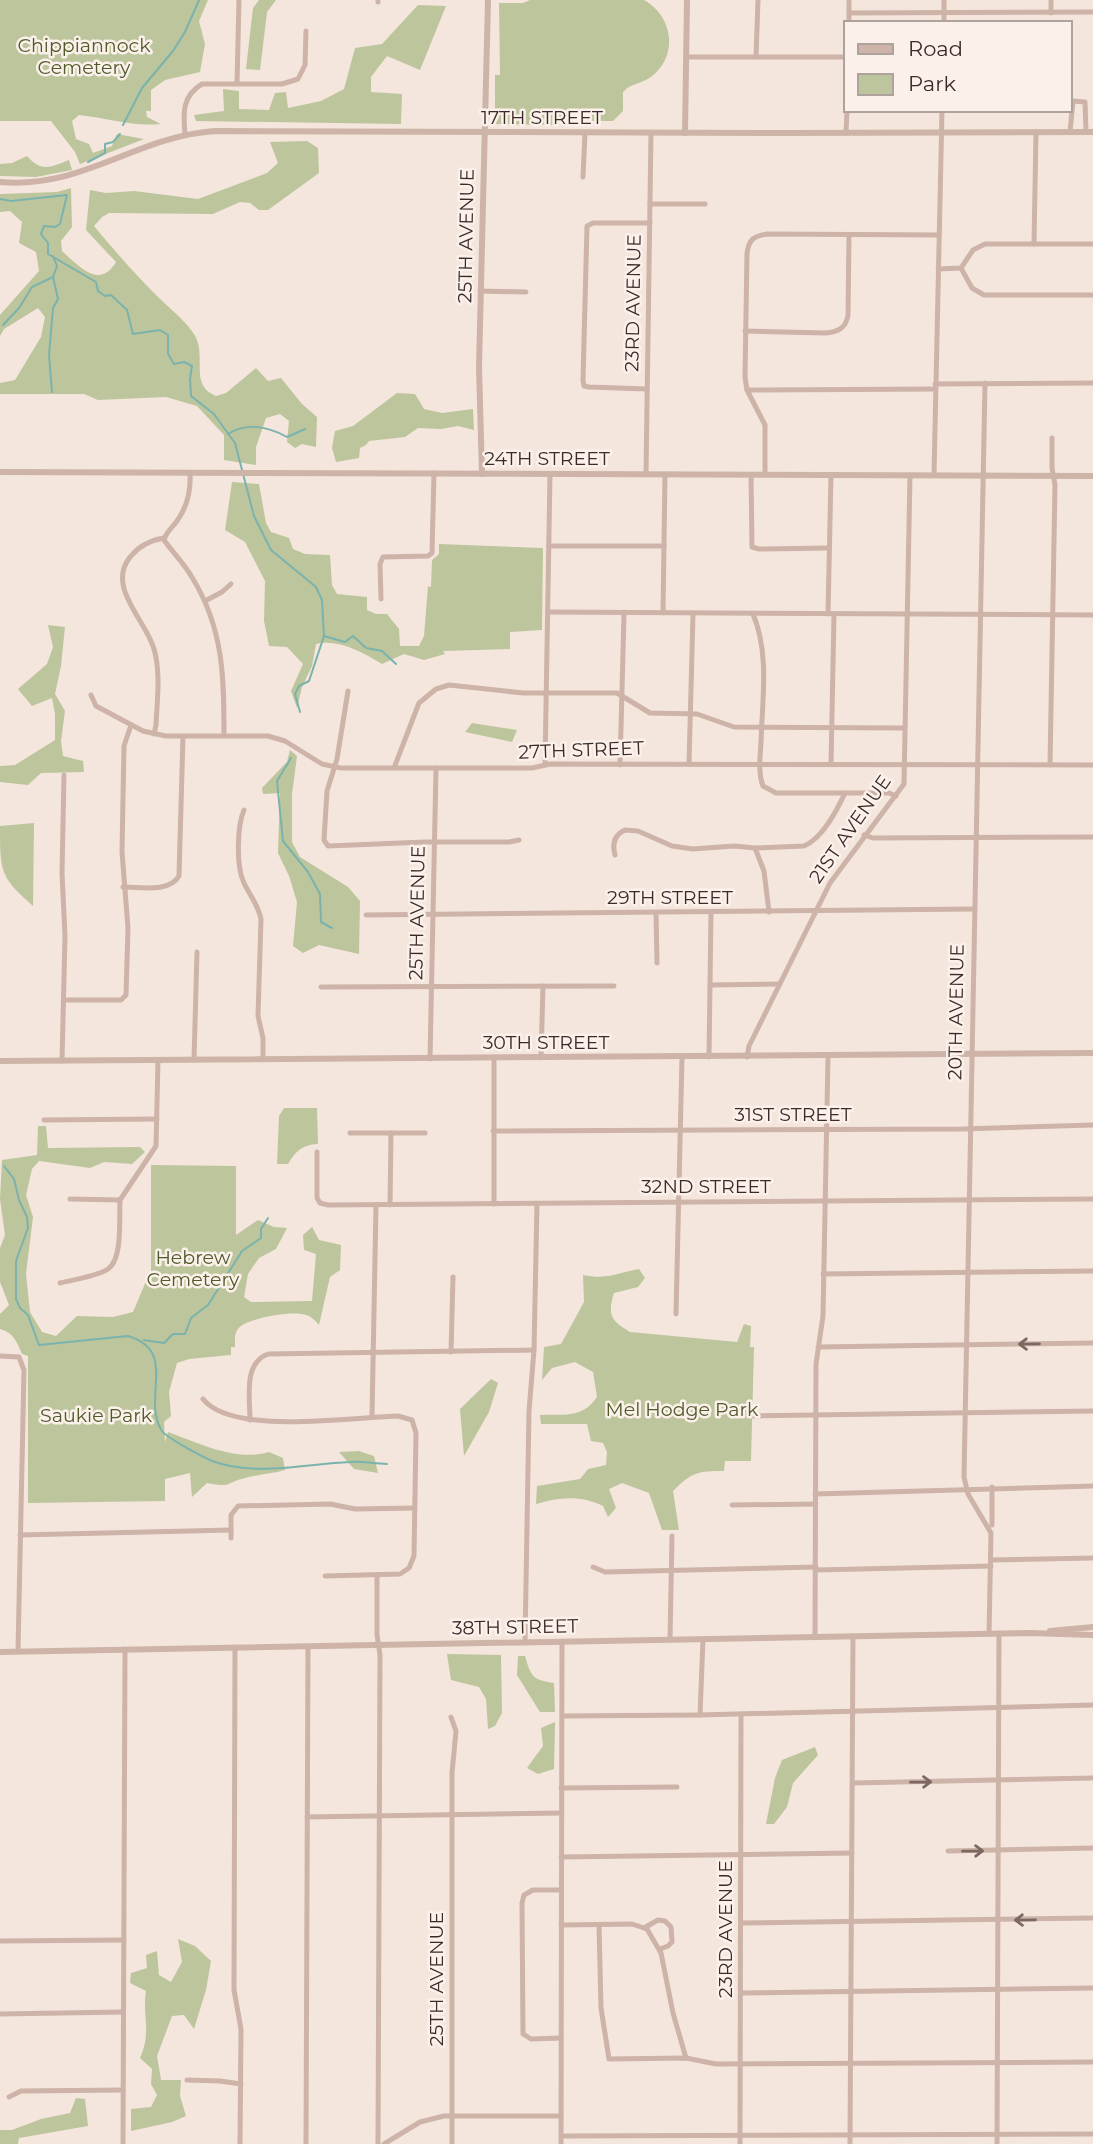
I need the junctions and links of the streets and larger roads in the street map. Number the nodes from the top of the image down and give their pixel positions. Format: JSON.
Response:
{"nodes":[{"id":1,"x":239,"y":0,"type":"edge"},
{"id":2,"x":488,"y":0,"type":"edge"},
{"id":3,"x":687,"y":0,"type":"edge"},
{"id":4,"x":758,"y":0,"type":"edge"},
{"id":5,"x":849,"y":0,"type":"edge"},
{"id":6,"x":944,"y":0,"type":"edge"},
{"id":7,"x":1051,"y":0,"type":"edge"},
{"id":8,"x":1093,"y":12,"type":"edge"},
{"id":9,"x":849,"y":13,"type":"junction"},
{"id":10,"x":944,"y":13,"type":"junction"},
{"id":11,"x":1051,"y":13,"type":"junction"},
{"id":12,"x":849,"y":21,"type":"edge"},
{"id":13,"x":944,"y":21,"type":"edge"},
{"id":14,"x":306,"y":32,"type":"dead end"},
{"id":15,"x":686,"y":57,"type":"junction"},
{"id":16,"x":756,"y":57,"type":"junction"},
{"id":17,"x":844,"y":57,"type":"edge"},
{"id":18,"x":237,"y":83,"type":"junction"},
{"id":19,"x":1072,"y":111,"type":"edge"},
{"id":20,"x":847,"y":112,"type":"edge"},
{"id":21,"x":942,"y":112,"type":"edge"},
{"id":22,"x":1072,"y":112,"type":"edge"},
{"id":23,"x":485,"y":132,"type":"junction"},
{"id":24,"x":941,"y":132,"type":"junction"},
{"id":25,"x":1035,"y":132,"type":"junction"},
{"id":26,"x":1070,"y":132,"type":"junction"},
{"id":27,"x":1090,"y":132,"type":"edge"},
{"id":28,"x":585,"y":133,"type":"junction"},
{"id":29,"x":651,"y":133,"type":"junction"},
{"id":30,"x":685,"y":133,"type":"junction"},
{"id":31,"x":846,"y":133,"type":"junction"},
{"id":32,"x":185,"y":134,"type":"junction"},
{"id":33,"x":583,"y":177,"type":"dead end"},
{"id":34,"x":0,"y":183,"type":"edge"},
{"id":35,"x":650,"y":204,"type":"junction"},
{"id":36,"x":705,"y":204,"type":"dead end"},
{"id":37,"x":650,"y":223,"type":"junction"},
{"id":38,"x":849,"y":235,"type":"junction"},
{"id":39,"x":938,"y":235,"type":"junction"},
{"id":40,"x":1034,"y":244,"type":"junction"},
{"id":41,"x":1093,"y":244,"type":"edge"},
{"id":42,"x":961,"y":268,"type":"junction"},
{"id":43,"x":938,"y":269,"type":"junction"},
{"id":44,"x":480,"y":291,"type":"junction"},
{"id":45,"x":526,"y":292,"type":"dead end"},
{"id":46,"x":1093,"y":295,"type":"edge"},
{"id":47,"x":745,"y":331,"type":"junction"},
{"id":48,"x":985,"y":383,"type":"junction"},
{"id":49,"x":1093,"y":383,"type":"edge"},
{"id":50,"x":935,"y":386,"type":"junction"},
{"id":51,"x":647,"y":389,"type":"junction"},
{"id":52,"x":747,"y":390,"type":"junction"},
{"id":53,"x":1052,"y":438,"type":"dead end"},
{"id":54,"x":0,"y":472,"type":"edge"},
{"id":55,"x":190,"y":473,"type":"junction"},
{"id":56,"x":434,"y":474,"type":"junction"},
{"id":57,"x":482,"y":474,"type":"junction"},
{"id":58,"x":550,"y":474,"type":"junction"},
{"id":59,"x":646,"y":474,"type":"junction"},
{"id":60,"x":665,"y":474,"type":"junction"},
{"id":61,"x":751,"y":475,"type":"junction"},
{"id":62,"x":765,"y":475,"type":"junction"},
{"id":63,"x":831,"y":475,"type":"junction"},
{"id":64,"x":910,"y":475,"type":"junction"},
{"id":65,"x":933,"y":475,"type":"junction"},
{"id":66,"x":983,"y":475,"type":"junction"},
{"id":67,"x":1053,"y":476,"type":"junction"},
{"id":68,"x":1093,"y":476,"type":"edge"},
{"id":69,"x":164,"y":538,"type":"junction"},
{"id":70,"x":549,"y":546,"type":"junction"},
{"id":71,"x":664,"y":546,"type":"junction"},
{"id":72,"x":829,"y":548,"type":"junction"},
{"id":73,"x":231,"y":584,"type":"dead end"},
{"id":74,"x":381,"y":599,"type":"dead end"},
{"id":75,"x":205,"y":601,"type":"junction"},
{"id":76,"x":548,"y":612,"type":"junction"},
{"id":77,"x":624,"y":614,"type":"junction"},
{"id":78,"x":663,"y":614,"type":"junction"},
{"id":79,"x":693,"y":614,"type":"junction"},
{"id":80,"x":753,"y":614,"type":"junction"},
{"id":81,"x":831,"y":614,"type":"junction"},
{"id":82,"x":907,"y":614,"type":"junction"},
{"id":83,"x":979,"y":614,"type":"junction"},
{"id":84,"x":1053,"y":615,"type":"junction"},
{"id":85,"x":1093,"y":615,"type":"edge"},
{"id":86,"x":348,"y":691,"type":"dead end"},
{"id":87,"x":547,"y":692,"type":"junction"},
{"id":88,"x":91,"y":695,"type":"dead end"},
{"id":89,"x":622,"y":695,"type":"junction"},
{"id":90,"x":691,"y":713,"type":"junction"},
{"id":91,"x":131,"y":725,"type":"junction"},
{"id":92,"x":832,"y":727,"type":"junction"},
{"id":93,"x":761,"y":728,"type":"junction"},
{"id":94,"x":905,"y":728,"type":"junction"},
{"id":95,"x":154,"y":734,"type":"junction"},
{"id":96,"x":183,"y":736,"type":"junction"},
{"id":97,"x":224,"y":736,"type":"junction"},
{"id":98,"x":689,"y":764,"type":"junction"},
{"id":99,"x":760,"y":764,"type":"junction"},
{"id":100,"x":831,"y":764,"type":"junction"},
{"id":101,"x":905,"y":764,"type":"junction"},
{"id":102,"x":545,"y":765,"type":"junction"},
{"id":103,"x":620,"y":765,"type":"junction"},
{"id":104,"x":1050,"y":765,"type":"junction"},
{"id":105,"x":1093,"y":765,"type":"edge"},
{"id":106,"x":976,"y":766,"type":"junction"},
{"id":107,"x":334,"y":767,"type":"junction"},
{"id":108,"x":394,"y":768,"type":"junction"},
{"id":109,"x":436,"y":768,"type":"junction"},
{"id":110,"x":64,"y":775,"type":"dead end"},
{"id":111,"x":845,"y":793,"type":"junction"},
{"id":112,"x":896,"y":796,"type":"junction"},
{"id":113,"x":244,"y":810,"type":"dead end"},
{"id":114,"x":864,"y":835,"type":"junction"},
{"id":115,"x":975,"y":837,"type":"junction"},
{"id":116,"x":1093,"y":837,"type":"edge"},
{"id":117,"x":519,"y":840,"type":"dead end"},
{"id":118,"x":434,"y":842,"type":"junction"},
{"id":119,"x":755,"y":848,"type":"junction"},
{"id":120,"x":615,"y":855,"type":"dead end"},
{"id":121,"x":124,"y":887,"type":"junction"},
{"id":122,"x":974,"y":909,"type":"junction"},
{"id":123,"x":816,"y":911,"type":"junction"},
{"id":124,"x":769,"y":912,"type":"junction"},
{"id":125,"x":656,"y":913,"type":"junction"},
{"id":126,"x":711,"y":913,"type":"junction"},
{"id":127,"x":433,"y":914,"type":"junction"},
{"id":128,"x":366,"y":915,"type":"dead end"},
{"id":129,"x":197,"y":952,"type":"dead end"},
{"id":130,"x":657,"y":964,"type":"dead end"},
{"id":131,"x":780,"y":984,"type":"junction"},
{"id":132,"x":710,"y":985,"type":"junction"},
{"id":133,"x":542,"y":986,"type":"junction"},
{"id":134,"x":614,"y":986,"type":"dead end"},
{"id":135,"x":321,"y":987,"type":"dead end"},
{"id":136,"x":431,"y":987,"type":"junction"},
{"id":137,"x":64,"y":1000,"type":"junction"},
{"id":138,"x":1093,"y":1054,"type":"edge"},
{"id":139,"x":971,"y":1055,"type":"junction"},
{"id":140,"x":828,"y":1056,"type":"junction"},
{"id":141,"x":682,"y":1057,"type":"junction"},
{"id":142,"x":709,"y":1057,"type":"junction"},
{"id":143,"x":747,"y":1057,"type":"junction"},
{"id":144,"x":494,"y":1058,"type":"junction"},
{"id":145,"x":541,"y":1058,"type":"junction"},
{"id":146,"x":263,"y":1059,"type":"junction"},
{"id":147,"x":430,"y":1059,"type":"junction"},
{"id":148,"x":158,"y":1060,"type":"junction"},
{"id":149,"x":194,"y":1060,"type":"junction"},
{"id":150,"x":0,"y":1061,"type":"edge"},
{"id":151,"x":62,"y":1061,"type":"junction"},
{"id":152,"x":157,"y":1119,"type":"junction"},
{"id":153,"x":44,"y":1120,"type":"dead end"},
{"id":154,"x":1093,"y":1125,"type":"edge"},
{"id":155,"x":970,"y":1128,"type":"junction"},
{"id":156,"x":827,"y":1129,"type":"junction"},
{"id":157,"x":681,"y":1130,"type":"junction"},
{"id":158,"x":493,"y":1131,"type":"junction"},
{"id":159,"x":350,"y":1133,"type":"dead end"},
{"id":160,"x":391,"y":1133,"type":"junction"},
{"id":161,"x":425,"y":1133,"type":"dead end"},
{"id":162,"x":317,"y":1152,"type":"dead end"},
{"id":163,"x":70,"y":1199,"type":"dead end"},
{"id":164,"x":1093,"y":1199,"type":"edge"},
{"id":165,"x":120,"y":1200,"type":"junction"},
{"id":166,"x":968,"y":1200,"type":"junction"},
{"id":167,"x":825,"y":1201,"type":"junction"},
{"id":168,"x":680,"y":1202,"type":"junction"},
{"id":169,"x":537,"y":1204,"type":"junction"},
{"id":170,"x":376,"y":1205,"type":"junction"},
{"id":171,"x":390,"y":1205,"type":"junction"},
{"id":172,"x":494,"y":1205,"type":"junction"},
{"id":173,"x":1093,"y":1271,"type":"edge"},
{"id":174,"x":967,"y":1273,"type":"junction"},
{"id":175,"x":823,"y":1274,"type":"junction"},
{"id":176,"x":453,"y":1277,"type":"dead end"},
{"id":177,"x":60,"y":1283,"type":"dead end"},
{"id":178,"x":676,"y":1314,"type":"dead end"},
{"id":179,"x":1093,"y":1343,"type":"edge"},
{"id":180,"x":966,"y":1344,"type":"junction"},
{"id":181,"x":818,"y":1347,"type":"junction"},
{"id":182,"x":534,"y":1350,"type":"junction"},
{"id":183,"x":451,"y":1352,"type":"junction"},
{"id":184,"x":374,"y":1353,"type":"junction"},
{"id":185,"x":0,"y":1356,"type":"edge"},
{"id":186,"x":203,"y":1399,"type":"dead end"},
{"id":187,"x":1093,"y":1411,"type":"edge"},
{"id":188,"x":965,"y":1412,"type":"junction"},
{"id":189,"x":815,"y":1415,"type":"junction"},
{"id":190,"x":748,"y":1416,"type":"dead end"},
{"id":191,"x":372,"y":1417,"type":"junction"},
{"id":192,"x":250,"y":1420,"type":"junction"},
{"id":193,"x":1093,"y":1486,"type":"edge"},
{"id":194,"x":992,"y":1487,"type":"junction"},
{"id":195,"x":967,"y":1490,"type":"junction"},
{"id":196,"x":814,"y":1494,"type":"junction"},
{"id":197,"x":816,"y":1504,"type":"junction"},
{"id":198,"x":732,"y":1505,"type":"dead end"},
{"id":199,"x":414,"y":1508,"type":"junction"},
{"id":200,"x":992,"y":1525,"type":"dead end"},
{"id":201,"x":231,"y":1530,"type":"junction"},
{"id":202,"x":20,"y":1535,"type":"junction"},
{"id":203,"x":672,"y":1536,"type":"dead end"},
{"id":204,"x":231,"y":1538,"type":"dead end"},
{"id":205,"x":1093,"y":1558,"type":"edge"},
{"id":206,"x":991,"y":1563,"type":"junction"},
{"id":207,"x":593,"y":1567,"type":"dead end"},
{"id":208,"x":816,"y":1569,"type":"junction"},
{"id":209,"x":672,"y":1570,"type":"junction"},
{"id":210,"x":377,"y":1575,"type":"junction"},
{"id":211,"x":326,"y":1576,"type":"dead end"},
{"id":212,"x":1093,"y":1627,"type":"edge"},
{"id":213,"x":999,"y":1633,"type":"junction"},
{"id":214,"x":1030,"y":1633,"type":"junction"},
{"id":215,"x":989,"y":1634,"type":"junction"},
{"id":216,"x":1093,"y":1635,"type":"edge"},
{"id":217,"x":853,"y":1636,"type":"junction"},
{"id":218,"x":815,"y":1637,"type":"junction"},
{"id":219,"x":670,"y":1639,"type":"junction"},
{"id":220,"x":703,"y":1639,"type":"junction"},
{"id":221,"x":525,"y":1642,"type":"junction"},
{"id":222,"x":562,"y":1642,"type":"junction"},
{"id":223,"x":378,"y":1645,"type":"junction"},
{"id":224,"x":307,"y":1646,"type":"junction"},
{"id":225,"x":235,"y":1647,"type":"junction"},
{"id":226,"x":125,"y":1649,"type":"junction"},
{"id":227,"x":18,"y":1651,"type":"junction"},
{"id":228,"x":0,"y":1652,"type":"edge"},
{"id":229,"x":1093,"y":1705,"type":"edge"},
{"id":230,"x":999,"y":1707,"type":"junction"},
{"id":231,"x":853,"y":1711,"type":"junction"},
{"id":232,"x":741,"y":1714,"type":"junction"},
{"id":233,"x":700,"y":1715,"type":"junction"},
{"id":234,"x":562,"y":1716,"type":"junction"},
{"id":235,"x":451,"y":1717,"type":"dead end"},
{"id":236,"x":1093,"y":1778,"type":"edge"},
{"id":237,"x":998,"y":1780,"type":"junction"},
{"id":238,"x":853,"y":1783,"type":"junction"},
{"id":239,"x":677,"y":1787,"type":"dead end"},
{"id":240,"x":561,"y":1788,"type":"junction"},
{"id":241,"x":561,"y":1813,"type":"junction"},
{"id":242,"x":453,"y":1815,"type":"junction"},
{"id":243,"x":380,"y":1816,"type":"junction"},
{"id":244,"x":307,"y":1817,"type":"junction"},
{"id":245,"x":1093,"y":1848,"type":"edge"},
{"id":246,"x":998,"y":1851,"type":"junction"},
{"id":247,"x":948,"y":1852,"type":"dead end"},
{"id":248,"x":852,"y":1853,"type":"junction"},
{"id":249,"x":741,"y":1854,"type":"junction"},
{"id":250,"x":561,"y":1857,"type":"junction"},
{"id":251,"x":561,"y":1890,"type":"junction"},
{"id":252,"x":1093,"y":1918,"type":"edge"},
{"id":253,"x":998,"y":1920,"type":"junction"},
{"id":254,"x":852,"y":1922,"type":"junction"},
{"id":255,"x":741,"y":1923,"type":"junction"},
{"id":256,"x":599,"y":1924,"type":"junction"},
{"id":257,"x":561,"y":1925,"type":"junction"},
{"id":258,"x":644,"y":1928,"type":"junction"},
{"id":259,"x":124,"y":1940,"type":"junction"},
{"id":260,"x":0,"y":1941,"type":"edge"},
{"id":261,"x":660,"y":1949,"type":"junction"},
{"id":262,"x":1093,"y":1988,"type":"edge"},
{"id":263,"x":998,"y":1989,"type":"junction"},
{"id":264,"x":851,"y":1992,"type":"junction"},
{"id":265,"x":741,"y":1993,"type":"junction"},
{"id":266,"x":122,"y":2012,"type":"junction"},
{"id":267,"x":0,"y":2014,"type":"edge"},
{"id":268,"x":561,"y":2038,"type":"junction"},
{"id":269,"x":686,"y":2059,"type":"junction"},
{"id":270,"x":998,"y":2062,"type":"junction"},
{"id":271,"x":1093,"y":2062,"type":"edge"},
{"id":272,"x":740,"y":2064,"type":"junction"},
{"id":273,"x":851,"y":2064,"type":"junction"},
{"id":274,"x":187,"y":2080,"type":"dead end"},
{"id":275,"x":241,"y":2084,"type":"junction"},
{"id":276,"x":123,"y":2090,"type":"junction"},
{"id":277,"x":9,"y":2097,"type":"dead end"},
{"id":278,"x":452,"y":2116,"type":"junction"},
{"id":279,"x":561,"y":2116,"type":"junction"},
{"id":280,"x":997,"y":2134,"type":"junction"},
{"id":281,"x":1093,"y":2134,"type":"edge"},
{"id":282,"x":561,"y":2136,"type":"junction"},
{"id":283,"x":740,"y":2136,"type":"junction"},
{"id":284,"x":850,"y":2136,"type":"junction"},
{"id":285,"x":123,"y":2144,"type":"edge"},
{"id":286,"x":240,"y":2144,"type":"edge"},
{"id":287,"x":306,"y":2144,"type":"edge"},
{"id":288,"x":378,"y":2144,"type":"edge"},
{"id":289,"x":384,"y":2144,"type":"edge"},
{"id":290,"x":453,"y":2144,"type":"edge"},
{"id":291,"x":561,"y":2144,"type":"edge"},
{"id":292,"x":740,"y":2144,"type":"edge"},
{"id":293,"x":850,"y":2144,"type":"edge"},
{"id":294,"x":997,"y":2144,"type":"edge"}],
"edges":[{"from":1,"to":18,"type":"street"},
{"from":2,"to":23,"type":"street","name":"25TH AVENUE"},
{"from":3,"to":15,"type":"street"},
{"from":4,"to":16,"type":"street"},
{"from":5,"to":9,"type":"street"},
{"from":6,"to":10,"type":"street"},
{"from":7,"to":11,"type":"street"},
{"from":8,"to":11,"type":"street"},
{"from":9,"to":10,"type":"street"},
{"from":9,"to":12,"type":"street"},
{"from":10,"to":11,"type":"street"},
{"from":10,"to":13,"type":"street"},
{"from":14,"to":18,"type":"street"},
{"from":15,"to":16,"type":"street"},
{"from":15,"to":30,"type":"street"},
{"from":16,"to":17,"type":"street"},
{"from":18,"to":32,"type":"street"},
{"from":19,"to":27,"type":"street"},
{"from":20,"to":31,"type":"street"},
{"from":21,"to":24,"type":"street"},
{"from":22,"to":26,"type":"street"},
{"from":23,"to":28,"type":"street","name":"17TH STREET"},
{"from":23,"to":32,"type":"street","name":"17TH STREET"},
{"from":23,"to":44,"type":"street","name":"25TH AVENUE"},
{"from":24,"to":25,"type":"street","name":"17TH STREET"},
{"from":24,"to":31,"type":"street","name":"17TH STREET"},
{"from":24,"to":39,"type":"street"},
{"from":25,"to":26,"type":"street","name":"17TH STREET"},
{"from":25,"to":40,"type":"street"},
{"from":26,"to":27,"type":"street","name":"17TH STREET"},
{"from":28,"to":29,"type":"street","name":"17TH STREET"},
{"from":28,"to":33,"type":"street"},
{"from":29,"to":30,"type":"street","name":"17TH STREET"},
{"from":29,"to":35,"type":"street","name":"23RD AVENUE"},
{"from":30,"to":31,"type":"street","name":"17TH STREET"},
{"from":32,"to":34,"type":"street","name":"17TH STREET"},
{"from":35,"to":36,"type":"street"},
{"from":35,"to":37,"type":"street","name":"23RD AVENUE"},
{"from":37,"to":51,"type":"street","name":"23RD AVENUE"},
{"from":37,"to":51,"type":"street"},
{"from":38,"to":39,"type":"street"},
{"from":38,"to":47,"type":"street"},
{"from":38,"to":47,"type":"street"},
{"from":39,"to":43,"type":"street"},
{"from":40,"to":41,"type":"street"},
{"from":40,"to":42,"type":"street"},
{"from":42,"to":43,"type":"street"},
{"from":42,"to":46,"type":"street"},
{"from":43,"to":50,"type":"street"},
{"from":44,"to":45,"type":"street"},
{"from":44,"to":57,"type":"street","name":"25TH AVENUE"},
{"from":47,"to":52,"type":"street"},
{"from":48,"to":49,"type":"street"},
{"from":48,"to":50,"type":"street"},
{"from":48,"to":66,"type":"street","name":"20TH AVENUE"},
{"from":50,"to":52,"type":"street"},
{"from":50,"to":65,"type":"street"},
{"from":51,"to":59,"type":"street","name":"23RD AVENUE"},
{"from":52,"to":62,"type":"street"},
{"from":53,"to":67,"type":"street"},
{"from":54,"to":55,"type":"street","name":"24TH STREET"},
{"from":55,"to":56,"type":"street","name":"24TH STREET"},
{"from":55,"to":69,"type":"street"},
{"from":56,"to":57,"type":"street","name":"24TH STREET"},
{"from":56,"to":74,"type":"street"},
{"from":57,"to":58,"type":"street","name":"24TH STREET"},
{"from":58,"to":59,"type":"street","name":"24TH STREET"},
{"from":58,"to":70,"type":"street"},
{"from":59,"to":60,"type":"street","name":"24TH STREET"},
{"from":60,"to":61,"type":"street","name":"24TH STREET"},
{"from":60,"to":71,"type":"street"},
{"from":61,"to":62,"type":"street","name":"24TH STREET"},
{"from":61,"to":72,"type":"street"},
{"from":62,"to":63,"type":"street","name":"24TH STREET"},
{"from":63,"to":64,"type":"street","name":"24TH STREET"},
{"from":63,"to":72,"type":"street"},
{"from":64,"to":65,"type":"street","name":"24TH STREET"},
{"from":64,"to":82,"type":"street","name":"21ST AVENUE"},
{"from":65,"to":66,"type":"street","name":"24TH STREET"},
{"from":66,"to":67,"type":"street","name":"24TH STREET"},
{"from":66,"to":83,"type":"street","name":"20TH AVENUE"},
{"from":67,"to":68,"type":"street","name":"24TH STREET"},
{"from":67,"to":84,"type":"street"},
{"from":69,"to":75,"type":"street"},
{"from":69,"to":95,"type":"street"},
{"from":70,"to":71,"type":"street"},
{"from":70,"to":76,"type":"street"},
{"from":71,"to":78,"type":"street"},
{"from":72,"to":81,"type":"street"},
{"from":73,"to":75,"type":"street"},
{"from":75,"to":97,"type":"street"},
{"from":76,"to":77,"type":"street"},
{"from":76,"to":87,"type":"street"},
{"from":77,"to":78,"type":"street"},
{"from":77,"to":89,"type":"street"},
{"from":78,"to":79,"type":"street"},
{"from":79,"to":80,"type":"street"},
{"from":79,"to":90,"type":"street"},
{"from":80,"to":81,"type":"street"},
{"from":80,"to":93,"type":"street"},
{"from":81,"to":82,"type":"street"},
{"from":81,"to":92,"type":"street"},
{"from":82,"to":83,"type":"street"},
{"from":82,"to":94,"type":"street","name":"21ST AVENUE"},
{"from":83,"to":84,"type":"street"},
{"from":83,"to":106,"type":"street","name":"20TH AVENUE"},
{"from":84,"to":85,"type":"street"},
{"from":84,"to":104,"type":"street"},
{"from":86,"to":107,"type":"street"},
{"from":87,"to":89,"type":"street"},
{"from":87,"to":102,"type":"street"},
{"from":87,"to":108,"type":"street"},
{"from":88,"to":91,"type":"street","name":"27TH STREET"},
{"from":89,"to":90,"type":"street"},
{"from":89,"to":103,"type":"street"},
{"from":90,"to":93,"type":"street"},
{"from":90,"to":98,"type":"street"},
{"from":91,"to":95,"type":"street","name":"27TH STREET"},
{"from":91,"to":121,"type":"street"},
{"from":92,"to":93,"type":"street"},
{"from":92,"to":94,"type":"street"},
{"from":92,"to":100,"type":"street"},
{"from":93,"to":99,"type":"street"},
{"from":94,"to":101,"type":"street","name":"21ST AVENUE"},
{"from":95,"to":96,"type":"street","name":"27TH STREET"},
{"from":96,"to":97,"type":"street","name":"27TH STREET"},
{"from":96,"to":121,"type":"street"},
{"from":97,"to":107,"type":"street","name":"27TH STREET"},
{"from":98,"to":99,"type":"street","name":"27TH STREET"},
{"from":98,"to":103,"type":"street","name":"27TH STREET"},
{"from":99,"to":100,"type":"street","name":"27TH STREET"},
{"from":99,"to":111,"type":"street"},
{"from":100,"to":101,"type":"street","name":"27TH STREET"},
{"from":101,"to":106,"type":"street","name":"27TH STREET"},
{"from":101,"to":112,"type":"street","name":"21ST AVENUE"},
{"from":102,"to":103,"type":"street","name":"27TH STREET"},
{"from":102,"to":109,"type":"street","name":"27TH STREET"},
{"from":104,"to":105,"type":"street","name":"27TH STREET"},
{"from":104,"to":106,"type":"street","name":"27TH STREET"},
{"from":106,"to":115,"type":"street","name":"20TH AVENUE"},
{"from":107,"to":108,"type":"street","name":"27TH STREET"},
{"from":107,"to":118,"type":"street"},
{"from":108,"to":109,"type":"street","name":"27TH STREET"},
{"from":109,"to":118,"type":"street","name":"25TH AVENUE"},
{"from":110,"to":137,"type":"street"},
{"from":111,"to":112,"type":"street"},
{"from":111,"to":119,"type":"street"},
{"from":112,"to":114,"type":"street","name":"21ST AVENUE"},
{"from":113,"to":146,"type":"street"},
{"from":114,"to":115,"type":"street"},
{"from":114,"to":123,"type":"street","name":"21ST AVENUE"},
{"from":115,"to":116,"type":"street"},
{"from":115,"to":122,"type":"street","name":"20TH AVENUE"},
{"from":117,"to":118,"type":"street"},
{"from":118,"to":127,"type":"street","name":"25TH AVENUE"},
{"from":119,"to":120,"type":"street"},
{"from":119,"to":124,"type":"street"},
{"from":121,"to":137,"type":"street"},
{"from":122,"to":123,"type":"street","name":"29TH STREET"},
{"from":122,"to":139,"type":"street","name":"20TH AVENUE"},
{"from":123,"to":124,"type":"street","name":"29TH STREET"},
{"from":123,"to":131,"type":"street","name":"21ST AVENUE"},
{"from":124,"to":126,"type":"street","name":"29TH STREET"},
{"from":125,"to":126,"type":"street","name":"29TH STREET"},
{"from":125,"to":127,"type":"street","name":"29TH STREET"},
{"from":125,"to":130,"type":"street"},
{"from":126,"to":132,"type":"street"},
{"from":127,"to":128,"type":"street","name":"29TH STREET"},
{"from":127,"to":136,"type":"street","name":"25TH AVENUE"},
{"from":129,"to":149,"type":"street"},
{"from":131,"to":132,"type":"street"},
{"from":131,"to":143,"type":"street","name":"21ST AVENUE"},
{"from":132,"to":142,"type":"street"},
{"from":133,"to":134,"type":"street"},
{"from":133,"to":136,"type":"street"},
{"from":133,"to":145,"type":"street"},
{"from":135,"to":136,"type":"street"},
{"from":136,"to":147,"type":"street","name":"25TH AVENUE"},
{"from":137,"to":151,"type":"street"},
{"from":138,"to":139,"type":"street","name":"30TH STREET"},
{"from":139,"to":140,"type":"street","name":"30TH STREET"},
{"from":139,"to":155,"type":"street","name":"20TH AVENUE"},
{"from":140,"to":143,"type":"street","name":"30TH STREET"},
{"from":140,"to":156,"type":"street"},
{"from":141,"to":142,"type":"street","name":"30TH STREET"},
{"from":141,"to":145,"type":"street","name":"30TH STREET"},
{"from":141,"to":157,"type":"street"},
{"from":142,"to":143,"type":"street","name":"30TH STREET"},
{"from":144,"to":145,"type":"street","name":"30TH STREET"},
{"from":144,"to":147,"type":"street","name":"30TH STREET"},
{"from":144,"to":158,"type":"street"},
{"from":146,"to":147,"type":"street","name":"30TH STREET"},
{"from":146,"to":149,"type":"street","name":"30TH STREET"},
{"from":148,"to":149,"type":"street","name":"30TH STREET"},
{"from":148,"to":151,"type":"street","name":"30TH STREET"},
{"from":148,"to":152,"type":"street"},
{"from":150,"to":151,"type":"street","name":"30TH STREET"},
{"from":152,"to":153,"type":"street"},
{"from":152,"to":165,"type":"street"},
{"from":154,"to":155,"type":"street","name":"31ST STREET"},
{"from":155,"to":156,"type":"street","name":"31ST STREET"},
{"from":155,"to":166,"type":"street","name":"20TH AVENUE"},
{"from":156,"to":157,"type":"street","name":"31ST STREET"},
{"from":156,"to":167,"type":"street"},
{"from":157,"to":158,"type":"street","name":"31ST STREET"},
{"from":157,"to":168,"type":"street"},
{"from":158,"to":172,"type":"street"},
{"from":159,"to":160,"type":"street"},
{"from":160,"to":161,"type":"street"},
{"from":160,"to":171,"type":"street"},
{"from":162,"to":170,"type":"street","name":"32ND STREET"},
{"from":163,"to":165,"type":"street"},
{"from":164,"to":166,"type":"street","name":"32ND STREET"},
{"from":165,"to":177,"type":"street"},
{"from":166,"to":167,"type":"street","name":"32ND STREET"},
{"from":166,"to":174,"type":"street","name":"20TH AVENUE"},
{"from":167,"to":168,"type":"street","name":"32ND STREET"},
{"from":167,"to":175,"type":"street"},
{"from":168,"to":169,"type":"street","name":"32ND STREET"},
{"from":168,"to":178,"type":"street"},
{"from":169,"to":172,"type":"street","name":"32ND STREET"},
{"from":169,"to":182,"type":"street"},
{"from":170,"to":171,"type":"street","name":"32ND STREET"},
{"from":170,"to":184,"type":"street"},
{"from":171,"to":172,"type":"street","name":"32ND STREET"},
{"from":173,"to":174,"type":"street"},
{"from":174,"to":175,"type":"street"},
{"from":174,"to":180,"type":"street","name":"20TH AVENUE"},
{"from":175,"to":181,"type":"street"},
{"from":176,"to":183,"type":"street"},
{"from":179,"to":180,"type":"street","one_way":true},
{"from":180,"to":181,"type":"street"},
{"from":180,"to":188,"type":"street","name":"20TH AVENUE"},
{"from":181,"to":189,"type":"street"},
{"from":182,"to":183,"type":"street"},
{"from":182,"to":221,"type":"street"},
{"from":183,"to":184,"type":"street"},
{"from":184,"to":191,"type":"street"},
{"from":184,"to":192,"type":"street"},
{"from":185,"to":202,"type":"street"},
{"from":186,"to":192,"type":"street"},
{"from":187,"to":188,"type":"street"},
{"from":188,"to":189,"type":"street"},
{"from":188,"to":195,"type":"street","name":"20TH AVENUE"},
{"from":189,"to":190,"type":"street"},
{"from":189,"to":196,"type":"street"},
{"from":191,"to":192,"type":"street"},
{"from":191,"to":199,"type":"street"},
{"from":193,"to":194,"type":"street"},
{"from":194,"to":195,"type":"street"},
{"from":194,"to":200,"type":"street"},
{"from":195,"to":196,"type":"street"},
{"from":195,"to":206,"type":"street","name":"20TH AVENUE"},
{"from":196,"to":197,"type":"street"},
{"from":197,"to":198,"type":"street"},
{"from":197,"to":208,"type":"street"},
{"from":199,"to":201,"type":"street"},
{"from":199,"to":210,"type":"street"},
{"from":201,"to":202,"type":"street"},
{"from":201,"to":204,"type":"street"},
{"from":202,"to":227,"type":"street"},
{"from":203,"to":209,"type":"street"},
{"from":205,"to":206,"type":"street"},
{"from":206,"to":208,"type":"street"},
{"from":206,"to":215,"type":"street","name":"20TH AVENUE"},
{"from":207,"to":209,"type":"street"},
{"from":208,"to":209,"type":"street"},
{"from":208,"to":218,"type":"street"},
{"from":209,"to":219,"type":"street"},
{"from":210,"to":211,"type":"street"},
{"from":210,"to":223,"type":"street"},
{"from":212,"to":214,"type":"street","name":"38TH STREET"},
{"from":213,"to":214,"type":"street","name":"38TH STREET"},
{"from":213,"to":215,"type":"street","name":"38TH STREET"},
{"from":213,"to":230,"type":"street"},
{"from":214,"to":216,"type":"street","name":"38TH STREET"},
{"from":215,"to":217,"type":"street","name":"38TH STREET"},
{"from":217,"to":218,"type":"street","name":"38TH STREET"},
{"from":217,"to":231,"type":"street"},
{"from":218,"to":220,"type":"street","name":"38TH STREET"},
{"from":219,"to":220,"type":"street","name":"38TH STREET"},
{"from":219,"to":222,"type":"street","name":"38TH STREET"},
{"from":220,"to":233,"type":"street"},
{"from":221,"to":222,"type":"street","name":"38TH STREET"},
{"from":221,"to":223,"type":"street","name":"38TH STREET"},
{"from":222,"to":234,"type":"street"},
{"from":223,"to":224,"type":"street","name":"38TH STREET"},
{"from":223,"to":243,"type":"street"},
{"from":224,"to":225,"type":"street","name":"38TH STREET"},
{"from":224,"to":244,"type":"street"},
{"from":225,"to":226,"type":"street","name":"38TH STREET"},
{"from":225,"to":275,"type":"street"},
{"from":226,"to":227,"type":"street","name":"38TH STREET"},
{"from":226,"to":259,"type":"street"},
{"from":227,"to":228,"type":"street","name":"38TH STREET"},
{"from":229,"to":230,"type":"street"},
{"from":230,"to":231,"type":"street"},
{"from":230,"to":237,"type":"street"},
{"from":231,"to":232,"type":"street"},
{"from":231,"to":238,"type":"street"},
{"from":232,"to":233,"type":"street"},
{"from":232,"to":249,"type":"street","name":"23RD AVENUE"},
{"from":233,"to":234,"type":"street"},
{"from":234,"to":240,"type":"street"},
{"from":235,"to":242,"type":"street","name":"25TH AVENUE"},
{"from":236,"to":237,"type":"street"},
{"from":238,"to":237,"type":"street","one_way":true},
{"from":237,"to":246,"type":"street"},
{"from":238,"to":248,"type":"street"},
{"from":239,"to":240,"type":"street"},
{"from":240,"to":241,"type":"street"},
{"from":241,"to":242,"type":"street"},
{"from":241,"to":250,"type":"street"},
{"from":242,"to":243,"type":"street"},
{"from":242,"to":278,"type":"street","name":"25TH AVENUE"},
{"from":243,"to":244,"type":"street"},
{"from":243,"to":288,"type":"street"},
{"from":244,"to":287,"type":"street"},
{"from":245,"to":246,"type":"street"},
{"from":247,"to":246,"type":"street","one_way":true},
{"from":246,"to":253,"type":"street"},
{"from":248,"to":249,"type":"street"},
{"from":248,"to":254,"type":"street"},
{"from":249,"to":250,"type":"street"},
{"from":249,"to":255,"type":"street","name":"23RD AVENUE"},
{"from":250,"to":251,"type":"street"},
{"from":251,"to":257,"type":"street"},
{"from":251,"to":268,"type":"street"},
{"from":252,"to":253,"type":"street","one_way":true},
{"from":253,"to":254,"type":"street"},
{"from":253,"to":263,"type":"street"},
{"from":254,"to":255,"type":"street"},
{"from":254,"to":264,"type":"street"},
{"from":255,"to":265,"type":"street","name":"23RD AVENUE"},
{"from":256,"to":257,"type":"street"},
{"from":256,"to":258,"type":"street"},
{"from":256,"to":269,"type":"street"},
{"from":257,"to":268,"type":"street"},
{"from":258,"to":261,"type":"street"},
{"from":258,"to":261,"type":"street"},
{"from":259,"to":260,"type":"street"},
{"from":259,"to":266,"type":"street"},
{"from":261,"to":269,"type":"street"},
{"from":262,"to":263,"type":"street"},
{"from":263,"to":264,"type":"street"},
{"from":263,"to":270,"type":"street"},
{"from":264,"to":265,"type":"street"},
{"from":264,"to":273,"type":"street"},
{"from":265,"to":272,"type":"street","name":"23RD AVENUE"},
{"from":266,"to":267,"type":"street"},
{"from":266,"to":276,"type":"street"},
{"from":268,"to":279,"type":"street"},
{"from":269,"to":272,"type":"street"},
{"from":270,"to":271,"type":"street"},
{"from":270,"to":273,"type":"street"},
{"from":270,"to":280,"type":"street"},
{"from":272,"to":273,"type":"street"},
{"from":272,"to":283,"type":"street","name":"23RD AVENUE"},
{"from":273,"to":284,"type":"street"},
{"from":274,"to":275,"type":"street"},
{"from":275,"to":286,"type":"street"},
{"from":276,"to":277,"type":"street"},
{"from":276,"to":285,"type":"street"},
{"from":278,"to":279,"type":"street"},
{"from":278,"to":289,"type":"street"},
{"from":278,"to":290,"type":"street","name":"25TH AVENUE"},
{"from":279,"to":282,"type":"street"},
{"from":280,"to":281,"type":"street"},
{"from":280,"to":284,"type":"street"},
{"from":280,"to":294,"type":"street"},
{"from":282,"to":283,"type":"street"},
{"from":282,"to":291,"type":"street"},
{"from":283,"to":284,"type":"street"},
{"from":283,"to":292,"type":"street","name":"23RD AVENUE"},
{"from":284,"to":293,"type":"street"}]}
